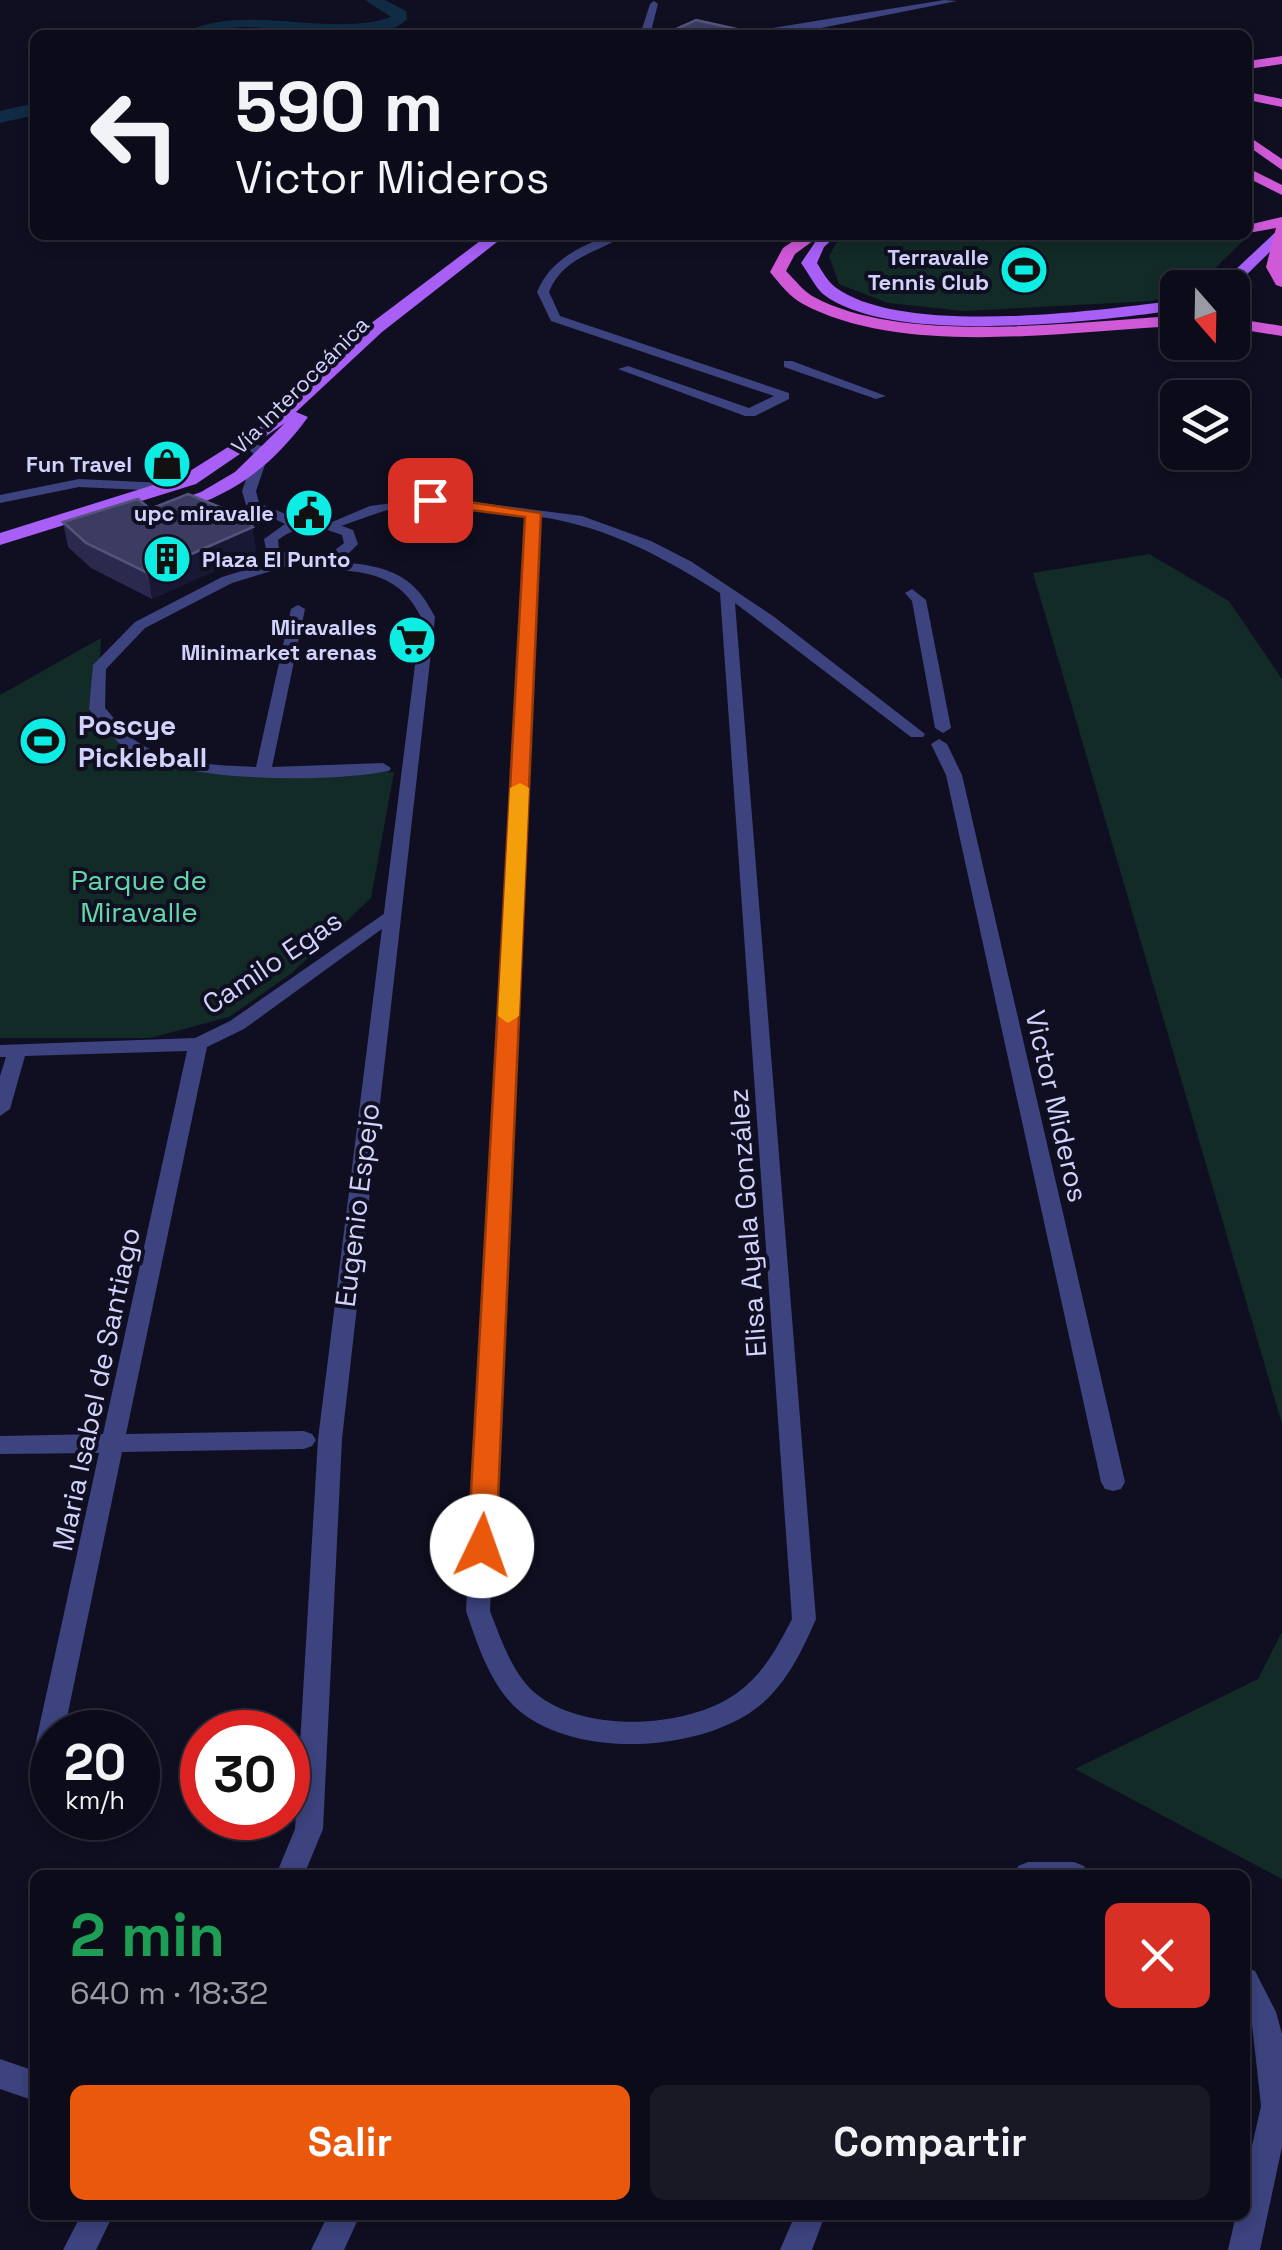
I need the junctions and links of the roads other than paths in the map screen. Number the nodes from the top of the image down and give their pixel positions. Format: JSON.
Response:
{"nodes":[{"id":1,"x":953,"y":0,"type":"edge"},
{"id":2,"x":654,"y":4,"type":"dead end"},
{"id":3,"x":646,"y":30,"type":"edge"},
{"id":4,"x":782,"y":30,"type":"edge"},
{"id":5,"x":1282,"y":49,"type":"edge"},
{"id":6,"x":1252,"y":52,"type":"edge"},
{"id":7,"x":1282,"y":59,"type":"edge"},
{"id":8,"x":1252,"y":63,"type":"edge"},
{"id":9,"x":1252,"y":97,"type":"edge"},
{"id":10,"x":1282,"y":107,"type":"edge"},
{"id":11,"x":1252,"y":114,"type":"edge"},
{"id":12,"x":1252,"y":143,"type":"edge"},
{"id":13,"x":1252,"y":155,"type":"edge"},
{"id":14,"x":1282,"y":169,"type":"edge"},
{"id":15,"x":1252,"y":177,"type":"edge"},
{"id":16,"x":1276,"y":188,"type":"edge"},
{"id":17,"x":1282,"y":222,"type":"edge"},
{"id":18,"x":1252,"y":229,"type":"edge"},
{"id":19,"x":1282,"y":231,"type":"edge"},
{"id":20,"x":491,"y":240,"type":"edge"},
{"id":21,"x":607,"y":240,"type":"edge"},
{"id":22,"x":806,"y":240,"type":"edge"},
{"id":23,"x":823,"y":240,"type":"edge"},
{"id":24,"x":1242,"y":270,"type":"edge"},
{"id":25,"x":1282,"y":282,"type":"edge"},
{"id":26,"x":1160,"y":307,"type":"edge"},
{"id":27,"x":398,"y":314,"type":"junction"},
{"id":28,"x":1160,"y":322,"type":"edge"},
{"id":29,"x":1250,"y":326,"type":"edge"},
{"id":30,"x":1282,"y":331,"type":"edge"},
{"id":31,"x":788,"y":364,"type":"dead end"},
{"id":32,"x":624,"y":369,"type":"dead end"},
{"id":33,"x":831,"y":374,"type":"junction"},
{"id":34,"x":811,"y":384,"type":"dead end"},
{"id":35,"x":880,"y":396,"type":"dead end"},
{"id":36,"x":244,"y":446,"type":"junction"},
{"id":37,"x":262,"y":465,"type":"junction"},
{"id":38,"x":189,"y":480,"type":"junction"},
{"id":39,"x":79,"y":483,"type":"junction"},
{"id":40,"x":164,"y":487,"type":"junction"},
{"id":41,"x":0,"y":488,"type":"edge"},
{"id":42,"x":20,"y":493,"type":"junction"},
{"id":43,"x":0,"y":499,"type":"edge"},
{"id":44,"x":399,"y":502,"type":"junction"},
{"id":45,"x":178,"y":506,"type":"junction"},
{"id":46,"x":205,"y":513,"type":"edge"},
{"id":47,"x":534,"y":513,"type":"junction"},
{"id":48,"x":85,"y":517,"type":"junction"},
{"id":49,"x":298,"y":525,"type":"junction"},
{"id":50,"x":332,"y":525,"type":"junction"},
{"id":51,"x":348,"y":533,"type":"junction"},
{"id":52,"x":0,"y":540,"type":"edge"},
{"id":53,"x":267,"y":542,"type":"junction"},
{"id":54,"x":347,"y":550,"type":"junction"},
{"id":55,"x":0,"y":551,"type":"edge"},
{"id":56,"x":289,"y":561,"type":"junction"},
{"id":57,"x":316,"y":562,"type":"junction"},
{"id":58,"x":365,"y":567,"type":"junction"},
{"id":59,"x":227,"y":580,"type":"junction"},
{"id":60,"x":912,"y":593,"type":"dead end"},
{"id":61,"x":727,"y":594,"type":"junction"},
{"id":62,"x":298,"y":610,"type":"dead end"},
{"id":63,"x":765,"y":620,"type":"junction"},
{"id":64,"x":732,"y":628,"type":"junction"},
{"id":65,"x":941,"y":736,"type":"junction"},
{"id":66,"x":384,"y":768,"type":"dead end"},
{"id":67,"x":263,"y":772,"type":"junction"},
{"id":68,"x":390,"y":914,"type":"junction"},
{"id":69,"x":198,"y":1044,"type":"junction"},
{"id":70,"x":9,"y":1051,"type":"edge"},
{"id":71,"x":0,"y":1110,"type":"edge"},
{"id":72,"x":304,"y":1440,"type":"dead end"},
{"id":73,"x":0,"y":1445,"type":"edge"},
{"id":74,"x":116,"y":1445,"type":"junction"},
{"id":75,"x":1113,"y":1482,"type":"dead end"},
{"id":76,"x":56,"y":1710,"type":"edge"},
{"id":77,"x":292,"y":1870,"type":"edge"},
{"id":78,"x":1250,"y":1991,"type":"edge"},
{"id":79,"x":0,"y":2074,"type":"edge"},
{"id":80,"x":30,"y":2084,"type":"edge"},
{"id":81,"x":95,"y":2220,"type":"edge"},
{"id":82,"x":342,"y":2220,"type":"edge"},
{"id":83,"x":808,"y":2220,"type":"edge"},
{"id":84,"x":78,"y":2250,"type":"edge"},
{"id":85,"x":326,"y":2250,"type":"edge"},
{"id":86,"x":796,"y":2250,"type":"edge"},
{"id":87,"x":1244,"y":2250,"type":"edge"}],
"edges":[{"from":1,"to":4,"type":"street"},
{"from":2,"to":3,"type":"street"},
{"from":5,"to":6,"type":"highway"},
{"from":7,"to":8,"type":"highway"},
{"from":9,"to":10,"type":"highway"},
{"from":10,"to":11,"type":"highway"},
{"from":12,"to":14,"type":"highway"},
{"from":13,"to":14,"type":"highway"},
{"from":15,"to":16,"type":"highway"},
{"from":17,"to":18,"type":"highway"},
{"from":19,"to":24,"type":"main road"},
{"from":19,"to":25,"type":"highway"},
{"from":20,"to":27,"type":"main road","name":"Vía Interoceánica"},
{"from":21,"to":32,"type":"street"},
{"from":22,"to":28,"type":"highway"},
{"from":23,"to":26,"type":"main road"},
{"from":27,"to":36,"type":"main road","name":"Vía Interoceánica"},
{"from":27,"to":37,"type":"main road","name":"Vía Interoceánica"},
{"from":29,"to":30,"type":"highway"},
{"from":31,"to":33,"type":"street"},
{"from":33,"to":34,"type":"street"},
{"from":33,"to":35,"type":"street"},
{"from":36,"to":37,"type":"street"},
{"from":36,"to":38,"type":"main road","name":"Vía Interoceánica"},
{"from":37,"to":45,"type":"main road","name":"Vía Interoceánica"},
{"from":37,"to":49,"type":"street"},
{"from":38,"to":40,"type":"main road","name":"Vía Interoceánica"},
{"from":38,"to":45,"type":"street"},
{"from":39,"to":40,"type":"street"},
{"from":39,"to":42,"type":"street"},
{"from":39,"to":48,"type":"street"},
{"from":40,"to":48,"type":"main road","name":"Vía Interoceánica"},
{"from":41,"to":42,"type":"street"},
{"from":42,"to":43,"type":"street"},
{"from":44,"to":47,"type":"street"},
{"from":44,"to":50,"type":"street"},
{"from":44,"to":51,"type":"street"},
{"from":45,"to":46,"type":"street"},
{"from":45,"to":48,"type":"main road","name":"Vía Interoceánica"},
{"from":47,"to":61,"type":"street"},
{"from":47,"to":64,"type":"street","name":"Elisa Ayala González"},
{"from":48,"to":52,"type":"main road","name":"Vía Interoceánica"},
{"from":48,"to":55,"type":"main road","name":"Vía Interoceánica"},
{"from":49,"to":50,"type":"street"},
{"from":49,"to":53,"type":"street"},
{"from":50,"to":51,"type":"street"},
{"from":51,"to":54,"type":"street"},
{"from":53,"to":56,"type":"street"},
{"from":53,"to":59,"type":"street"},
{"from":54,"to":57,"type":"street"},
{"from":54,"to":58,"type":"street","name":"Eugenio Espejo"},
{"from":56,"to":57,"type":"street","name":"Eugenio Espejo"},
{"from":56,"to":59,"type":"street"},
{"from":57,"to":58,"type":"street","name":"Eugenio Espejo"},
{"from":58,"to":68,"type":"street","name":"Eugenio Espejo"},
{"from":59,"to":67,"type":"street"},
{"from":60,"to":65,"type":"street","name":"Victor Mideros"},
{"from":61,"to":63,"type":"street"},
{"from":61,"to":64,"type":"street","name":"Elisa Ayala González"},
{"from":62,"to":67,"type":"street"},
{"from":63,"to":64,"type":"street"},
{"from":63,"to":65,"type":"street"},
{"from":65,"to":75,"type":"street","name":"Victor Mideros"},
{"from":66,"to":67,"type":"street"},
{"from":68,"to":69,"type":"street","name":"Camilo Egas"},
{"from":68,"to":77,"type":"street","name":"Eugenio Espejo"},
{"from":69,"to":70,"type":"street","name":"Camilo Egas"},
{"from":69,"to":74,"type":"street","name":"Maria Isabel de Santiago"},
{"from":70,"to":71,"type":"street"},
{"from":72,"to":74,"type":"street"},
{"from":73,"to":74,"type":"street"},
{"from":74,"to":76,"type":"street","name":"Maria Isabel de Santiago"},
{"from":78,"to":87,"type":"street"},
{"from":79,"to":80,"type":"street"},
{"from":81,"to":84,"type":"street"},
{"from":82,"to":85,"type":"street"},
{"from":83,"to":86,"type":"street"}]}
